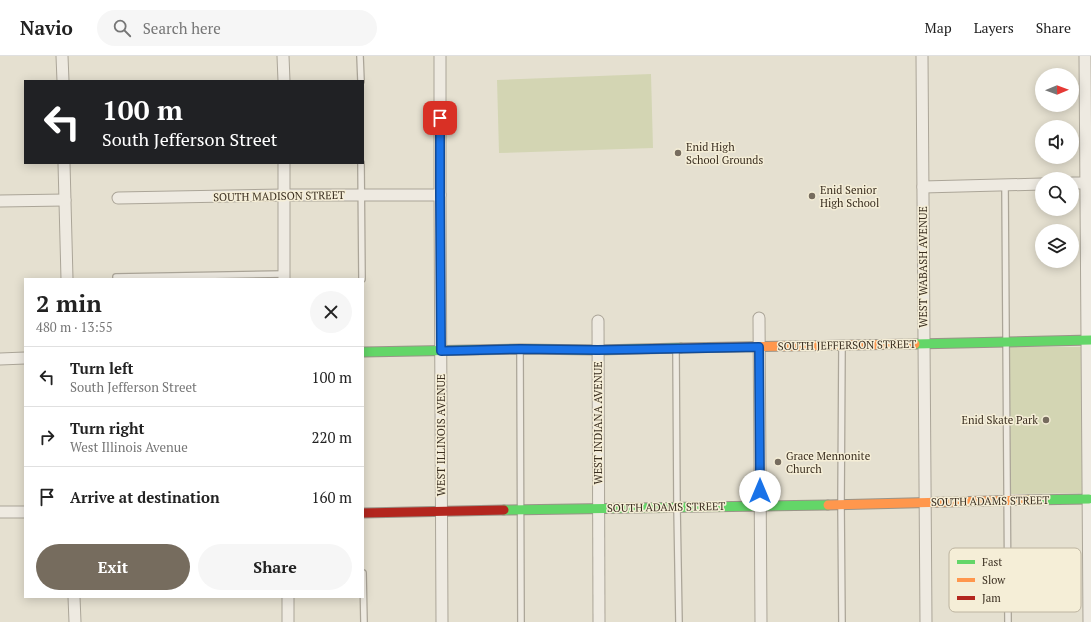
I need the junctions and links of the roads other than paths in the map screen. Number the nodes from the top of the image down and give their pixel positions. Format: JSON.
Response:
{"nodes":[{"id":1,"x":62,"y":56,"type":"edge"},
{"id":2,"x":284,"y":56,"type":"edge"},
{"id":3,"x":360,"y":56,"type":"edge"},
{"id":4,"x":440,"y":56,"type":"edge"},
{"id":5,"x":922,"y":56,"type":"edge"},
{"id":6,"x":1085,"y":56,"type":"edge"},
{"id":7,"x":63,"y":80,"type":"edge"},
{"id":8,"x":284,"y":80,"type":"edge"},
{"id":9,"x":361,"y":80,"type":"edge"},
{"id":10,"x":64,"y":164,"type":"edge"},
{"id":11,"x":284,"y":164,"type":"edge"},
{"id":12,"x":361,"y":164,"type":"edge"},
{"id":13,"x":1089,"y":183,"type":"edge"},
{"id":14,"x":1035,"y":184,"type":"edge"},
{"id":15,"x":1005,"y":185,"type":"junction"},
{"id":16,"x":923,"y":187,"type":"junction"},
{"id":17,"x":284,"y":195,"type":"junction"},
{"id":18,"x":361,"y":195,"type":"junction"},
{"id":19,"x":440,"y":195,"type":"junction"},
{"id":20,"x":118,"y":198,"type":"dead end"},
{"id":21,"x":65,"y":200,"type":"junction"},
{"id":22,"x":0,"y":201,"type":"edge"},
{"id":23,"x":116,"y":277,"type":"dead end"},
{"id":24,"x":284,"y":277,"type":"edge"},
{"id":25,"x":67,"y":278,"type":"edge"},
{"id":26,"x":362,"y":278,"type":"edge"},
{"id":27,"x":759,"y":318,"type":"dead end"},
{"id":28,"x":598,"y":321,"type":"dead end"},
{"id":29,"x":1089,"y":340,"type":"edge"},
{"id":30,"x":1006,"y":342,"type":"junction"},
{"id":31,"x":924,"y":343,"type":"junction"},
{"id":32,"x":842,"y":345,"type":"junction"},
{"id":33,"x":759,"y":347,"type":"junction"},
{"id":34,"x":520,"y":349,"type":"junction"},
{"id":35,"x":676,"y":349,"type":"junction"},
{"id":36,"x":598,"y":350,"type":"junction"},
{"id":37,"x":441,"y":351,"type":"junction"},
{"id":38,"x":364,"y":352,"type":"edge"},
{"id":39,"x":0,"y":358,"type":"edge"},
{"id":40,"x":24,"y":358,"type":"edge"},
{"id":41,"x":1090,"y":498,"type":"edge"},
{"id":42,"x":1006,"y":500,"type":"junction"},
{"id":43,"x":925,"y":502,"type":"junction"},
{"id":44,"x":841,"y":504,"type":"junction"},
{"id":45,"x":677,"y":507,"type":"junction"},
{"id":46,"x":760,"y":507,"type":"junction"},
{"id":47,"x":598,"y":508,"type":"junction"},
{"id":48,"x":521,"y":510,"type":"junction"},
{"id":49,"x":0,"y":512,"type":"edge"},
{"id":50,"x":24,"y":512,"type":"edge"},
{"id":51,"x":441,"y":512,"type":"junction"},
{"id":52,"x":364,"y":513,"type":"edge"},
{"id":53,"x":1007,"y":548,"type":"edge"},
{"id":54,"x":74,"y":598,"type":"edge"},
{"id":55,"x":288,"y":598,"type":"edge"},
{"id":56,"x":364,"y":598,"type":"edge"},
{"id":57,"x":1008,"y":612,"type":"edge"},
{"id":58,"x":75,"y":622,"type":"edge"},
{"id":59,"x":288,"y":622,"type":"edge"},
{"id":60,"x":364,"y":622,"type":"edge"},
{"id":61,"x":442,"y":622,"type":"edge"},
{"id":62,"x":521,"y":622,"type":"edge"},
{"id":63,"x":599,"y":622,"type":"edge"},
{"id":64,"x":679,"y":622,"type":"edge"},
{"id":65,"x":761,"y":622,"type":"edge"},
{"id":66,"x":842,"y":622,"type":"edge"},
{"id":67,"x":926,"y":622,"type":"edge"},
{"id":68,"x":1008,"y":622,"type":"edge"},
{"id":69,"x":1089,"y":622,"type":"edge"}],
"edges":[{"from":1,"to":7,"type":"street"},
{"from":2,"to":8,"type":"street"},
{"from":3,"to":9,"type":"lane"},
{"from":4,"to":19,"type":"street","name":"WEST ILLINOIS AVENUE"},
{"from":5,"to":16,"type":"street","name":"WEST WABASH AVENUE"},
{"from":6,"to":13,"type":"street"},
{"from":10,"to":21,"type":"street"},
{"from":11,"to":17,"type":"street"},
{"from":12,"to":18,"type":"lane"},
{"from":13,"to":29,"type":"street"},
{"from":14,"to":15,"type":"street"},
{"from":15,"to":16,"type":"street"},
{"from":15,"to":30,"type":"lane"},
{"from":16,"to":31,"type":"street","name":"WEST WABASH AVENUE"},
{"from":17,"to":18,"type":"street","name":"SOUTH MADISON STREET"},
{"from":17,"to":20,"type":"street","name":"SOUTH MADISON STREET"},
{"from":17,"to":24,"type":"street"},
{"from":18,"to":19,"type":"street","name":"SOUTH MADISON STREET"},
{"from":18,"to":26,"type":"lane"},
{"from":19,"to":37,"type":"street","name":"WEST ILLINOIS AVENUE"},
{"from":21,"to":22,"type":"street"},
{"from":21,"to":25,"type":"street"},
{"from":23,"to":24,"type":"lane"},
{"from":27,"to":33,"type":"street"},
{"from":28,"to":36,"type":"street","name":"WEST INDIANA AVENUE"},
{"from":29,"to":30,"type":"street","name":"SOUTH JEFFERSON STREET"},
{"from":29,"to":41,"type":"street"},
{"from":30,"to":31,"type":"street","name":"SOUTH JEFFERSON STREET"},
{"from":30,"to":42,"type":"lane"},
{"from":31,"to":32,"type":"street","name":"SOUTH JEFFERSON STREET"},
{"from":31,"to":43,"type":"street","name":"WEST WABASH AVENUE"},
{"from":32,"to":33,"type":"street","name":"SOUTH JEFFERSON STREET"},
{"from":32,"to":44,"type":"lane"},
{"from":33,"to":35,"type":"street","name":"SOUTH JEFFERSON STREET"},
{"from":33,"to":46,"type":"street"},
{"from":34,"to":36,"type":"street","name":"SOUTH JEFFERSON STREET"},
{"from":34,"to":37,"type":"street","name":"SOUTH JEFFERSON STREET"},
{"from":34,"to":48,"type":"lane"},
{"from":35,"to":36,"type":"street","name":"SOUTH JEFFERSON STREET"},
{"from":35,"to":45,"type":"lane"},
{"from":36,"to":47,"type":"street","name":"WEST INDIANA AVENUE"},
{"from":37,"to":38,"type":"street","name":"SOUTH JEFFERSON STREET"},
{"from":37,"to":51,"type":"street","name":"WEST ILLINOIS AVENUE"},
{"from":39,"to":40,"type":"street"},
{"from":41,"to":42,"type":"street","name":"SOUTH ADAMS STREET"},
{"from":41,"to":69,"type":"street"},
{"from":42,"to":43,"type":"street","name":"SOUTH ADAMS STREET"},
{"from":42,"to":53,"type":"lane"},
{"from":43,"to":44,"type":"street","name":"SOUTH ADAMS STREET"},
{"from":43,"to":67,"type":"street","name":"WEST WABASH AVENUE"},
{"from":44,"to":46,"type":"street","name":"SOUTH ADAMS STREET"},
{"from":44,"to":66,"type":"lane"},
{"from":45,"to":46,"type":"street","name":"SOUTH ADAMS STREET"},
{"from":45,"to":47,"type":"street","name":"SOUTH ADAMS STREET"},
{"from":45,"to":64,"type":"lane"},
{"from":46,"to":65,"type":"street"},
{"from":47,"to":48,"type":"street","name":"SOUTH ADAMS STREET"},
{"from":47,"to":63,"type":"street","name":"WEST INDIANA AVENUE"},
{"from":48,"to":51,"type":"street","name":"SOUTH ADAMS STREET"},
{"from":48,"to":62,"type":"lane"},
{"from":49,"to":50,"type":"street"},
{"from":51,"to":52,"type":"street","name":"SOUTH ADAMS STREET"},
{"from":51,"to":61,"type":"street","name":"WEST ILLINOIS AVENUE"},
{"from":54,"to":58,"type":"street"},
{"from":55,"to":59,"type":"street"},
{"from":56,"to":60,"type":"lane"},
{"from":57,"to":68,"type":"lane"}]}
